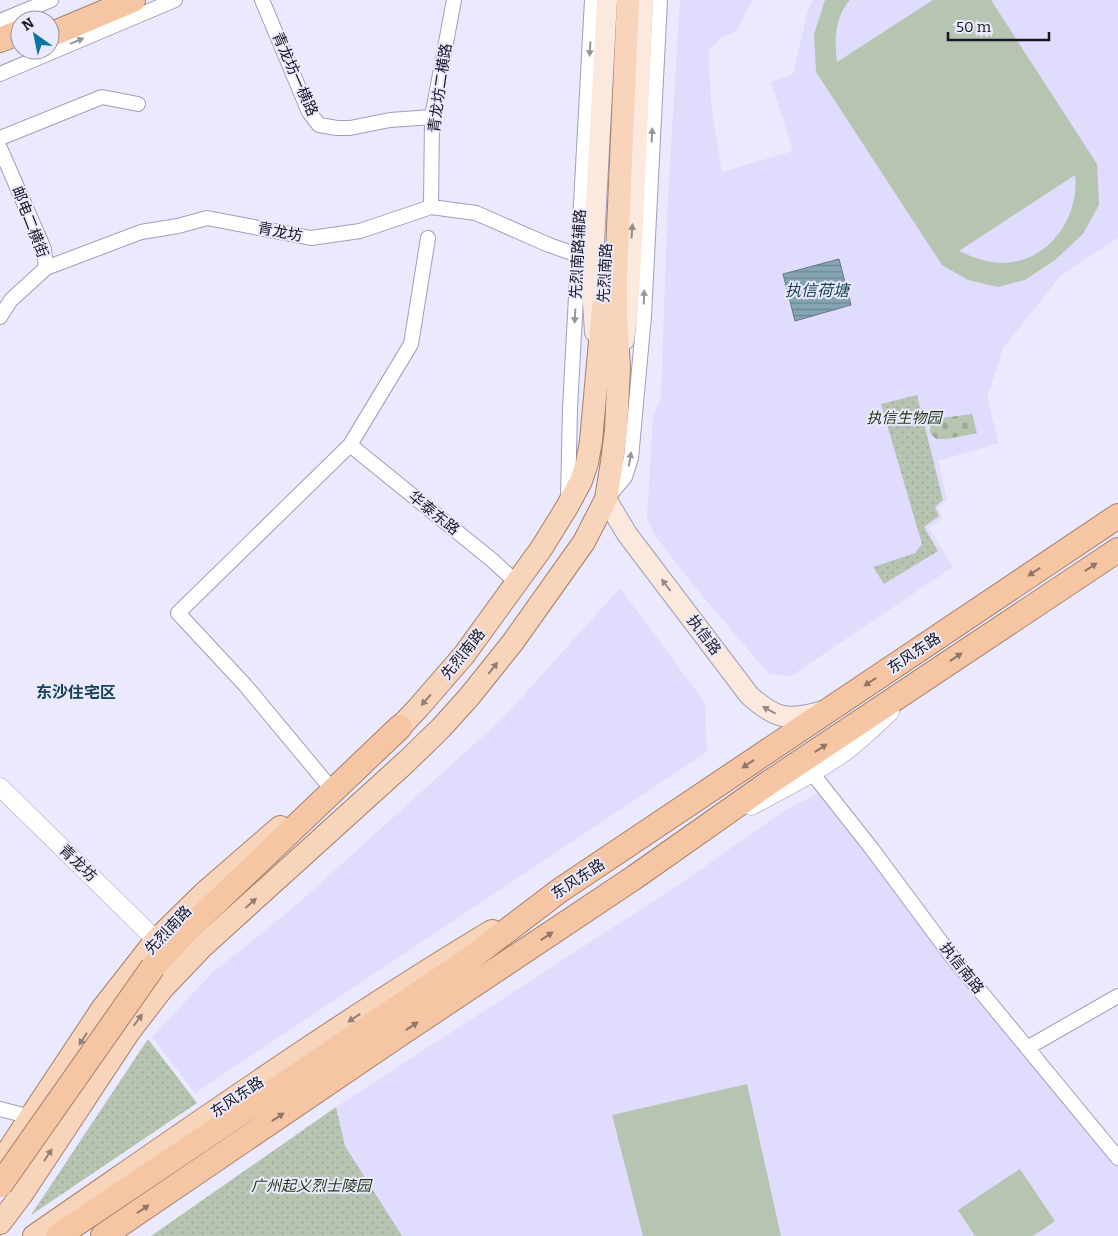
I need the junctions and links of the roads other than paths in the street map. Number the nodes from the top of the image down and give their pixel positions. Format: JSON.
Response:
{"nodes":[{"id":1,"x":52,"y":0,"type":"edge"},
{"id":2,"x":94,"y":0,"type":"edge"},
{"id":3,"x":133,"y":0,"type":"edge"},
{"id":4,"x":175,"y":0,"type":"edge"},
{"id":5,"x":262,"y":0,"type":"edge"},
{"id":6,"x":454,"y":0,"type":"edge"},
{"id":7,"x":592,"y":0,"type":"edge"},
{"id":8,"x":607,"y":0,"type":"edge"},
{"id":9,"x":618,"y":0,"type":"edge"},
{"id":10,"x":628,"y":0,"type":"edge"},
{"id":11,"x":643,"y":0,"type":"edge"},
{"id":12,"x":660,"y":0,"type":"edge"},
{"id":13,"x":60,"y":15,"type":"edge"},
{"id":14,"x":0,"y":22,"type":"edge"},
{"id":15,"x":60,"y":31,"type":"edge"},
{"id":16,"x":0,"y":74,"type":"edge"},
{"id":17,"x":138,"y":104,"type":"dead end"},
{"id":18,"x":432,"y":117,"type":"junction"},
{"id":19,"x":0,"y":138,"type":"edge"},
{"id":20,"x":0,"y":148,"type":"edge"},
{"id":21,"x":614,"y":198,"type":"junction"},
{"id":22,"x":431,"y":207,"type":"junction"},
{"id":23,"x":428,"y":238,"type":"dead end"},
{"id":24,"x":578,"y":255,"type":"junction"},
{"id":25,"x":46,"y":268,"type":"junction"},
{"id":26,"x":0,"y":317,"type":"edge"},
{"id":27,"x":616,"y":318,"type":"junction"},
{"id":28,"x":600,"y":353,"type":"junction"},
{"id":29,"x":619,"y":366,"type":"junction"},
{"id":30,"x":350,"y":445,"type":"junction"},
{"id":31,"x":606,"y":499,"type":"junction"},
{"id":32,"x":568,"y":507,"type":"junction"},
{"id":33,"x":1118,"y":516,"type":"edge"},
{"id":34,"x":1118,"y":550,"type":"edge"},
{"id":35,"x":517,"y":583,"type":"junction"},
{"id":36,"x":916,"y":684,"type":"junction"},
{"id":37,"x":832,"y":708,"type":"junction"},
{"id":38,"x":400,"y":727,"type":"junction"},
{"id":39,"x":812,"y":773,"type":"junction"},
{"id":40,"x":0,"y":786,"type":"edge"},
{"id":41,"x":330,"y":786,"type":"junction"},
{"id":42,"x":362,"y":802,"type":"junction"},
{"id":43,"x":680,"y":844,"type":"junction"},
{"id":44,"x":559,"y":891,"type":"junction"},
{"id":45,"x":156,"y":940,"type":"junction"},
{"id":46,"x":1118,"y":996,"type":"edge"},
{"id":47,"x":1027,"y":1048,"type":"junction"},
{"id":48,"x":0,"y":1109,"type":"edge"},
{"id":49,"x":31,"y":1117,"type":"junction"},
{"id":50,"x":1118,"y":1158,"type":"edge"},
{"id":51,"x":0,"y":1165,"type":"edge"},
{"id":52,"x":30,"y":1181,"type":"junction"},
{"id":53,"x":0,"y":1185,"type":"edge"},
{"id":54,"x":0,"y":1223,"type":"edge"},
{"id":55,"x":34,"y":1236,"type":"edge"},
{"id":56,"x":58,"y":1236,"type":"edge"},
{"id":57,"x":103,"y":1236,"type":"edge"}],
"edges":[{"from":1,"to":14,"type":"street"},
{"from":2,"to":13,"type":"highway"},
{"from":3,"to":15,"type":"highway"},
{"from":16,"to":4,"type":"street","one_way":true},
{"from":5,"to":18,"type":"street","name":"青龙坊一横路"},
{"from":6,"to":18,"type":"street","name":"青龙坊二横路"},
{"from":7,"to":24,"type":"street","name":"先烈南路辅路","one_way":true},
{"from":8,"to":28,"type":"main road"},
{"from":9,"to":21,"type":"main road","name":"先烈南路"},
{"from":10,"to":21,"type":"main road","name":"先烈南路"},
{"from":29,"to":11,"type":"main road","one_way":true},
{"from":31,"to":12,"type":"street","one_way":true},
{"from":17,"to":19,"type":"street"},
{"from":18,"to":22,"type":"street","name":"青龙坊二横路"},
{"from":20,"to":25,"type":"street","name":"邮电二横街"},
{"from":21,"to":27,"type":"main road","name":"先烈南路"},
{"from":21,"to":28,"type":"main road","name":"先烈南路"},
{"from":22,"to":24,"type":"street","name":"青龙坊"},
{"from":22,"to":25,"type":"street","name":"青龙坊"},
{"from":23,"to":30,"type":"street"},
{"from":24,"to":32,"type":"street","name":"先烈南路辅路","one_way":true},
{"from":25,"to":26,"type":"street","name":"青龙坊"},
{"from":27,"to":29,"type":"main road","name":"先烈南路"},
{"from":27,"to":42,"type":"main road","name":"先烈南路"},
{"from":28,"to":32,"type":"main road","name":"先烈南路"},
{"from":29,"to":31,"type":"main road","name":"先烈南路"},
{"from":30,"to":35,"type":"street","name":"华泰东路"},
{"from":30,"to":41,"type":"street"},
{"from":37,"to":31,"type":"main road","name":"执信路","one_way":true},
{"from":42,"to":31,"type":"main road","name":"先烈南路","one_way":true},
{"from":32,"to":35,"type":"main road","name":"先烈南路"},
{"from":33,"to":37,"type":"highway","name":"东风东路","one_way":true},
{"from":36,"to":34,"type":"highway","name":"东风东路","one_way":true},
{"from":35,"to":38,"type":"main road","name":"先烈南路","one_way":true},
{"from":36,"to":39,"type":"street"},
{"from":43,"to":36,"type":"highway","name":"东风东路","one_way":true},
{"from":37,"to":44,"type":"highway","name":"东风东路","one_way":true},
{"from":38,"to":41,"type":"main road","name":"先烈南路"},
{"from":38,"to":53,"type":"highway","bridge":true},
{"from":39,"to":43,"type":"street"},
{"from":39,"to":47,"type":"street","name":"执信南路"},
{"from":40,"to":45,"type":"street","name":"青龙坊"},
{"from":41,"to":45,"type":"main road","name":"先烈南路"},
{"from":52,"to":42,"type":"main road","name":"先烈南路","one_way":true},
{"from":57,"to":43,"type":"highway","name":"东风东路","one_way":true},
{"from":44,"to":55,"type":"main road","name":"东风东路","one_way":true},
{"from":44,"to":56,"type":"highway"},
{"from":45,"to":49,"type":"main road","name":"先烈南路","one_way":true},
{"from":46,"to":47,"type":"street"},
{"from":47,"to":50,"type":"street","name":"执信南路"},
{"from":48,"to":49,"type":"street"},
{"from":49,"to":51,"type":"main road","name":"先烈南路"},
{"from":51,"to":52,"type":"main road"},
{"from":52,"to":54,"type":"main road","name":"先烈南路"}]}
